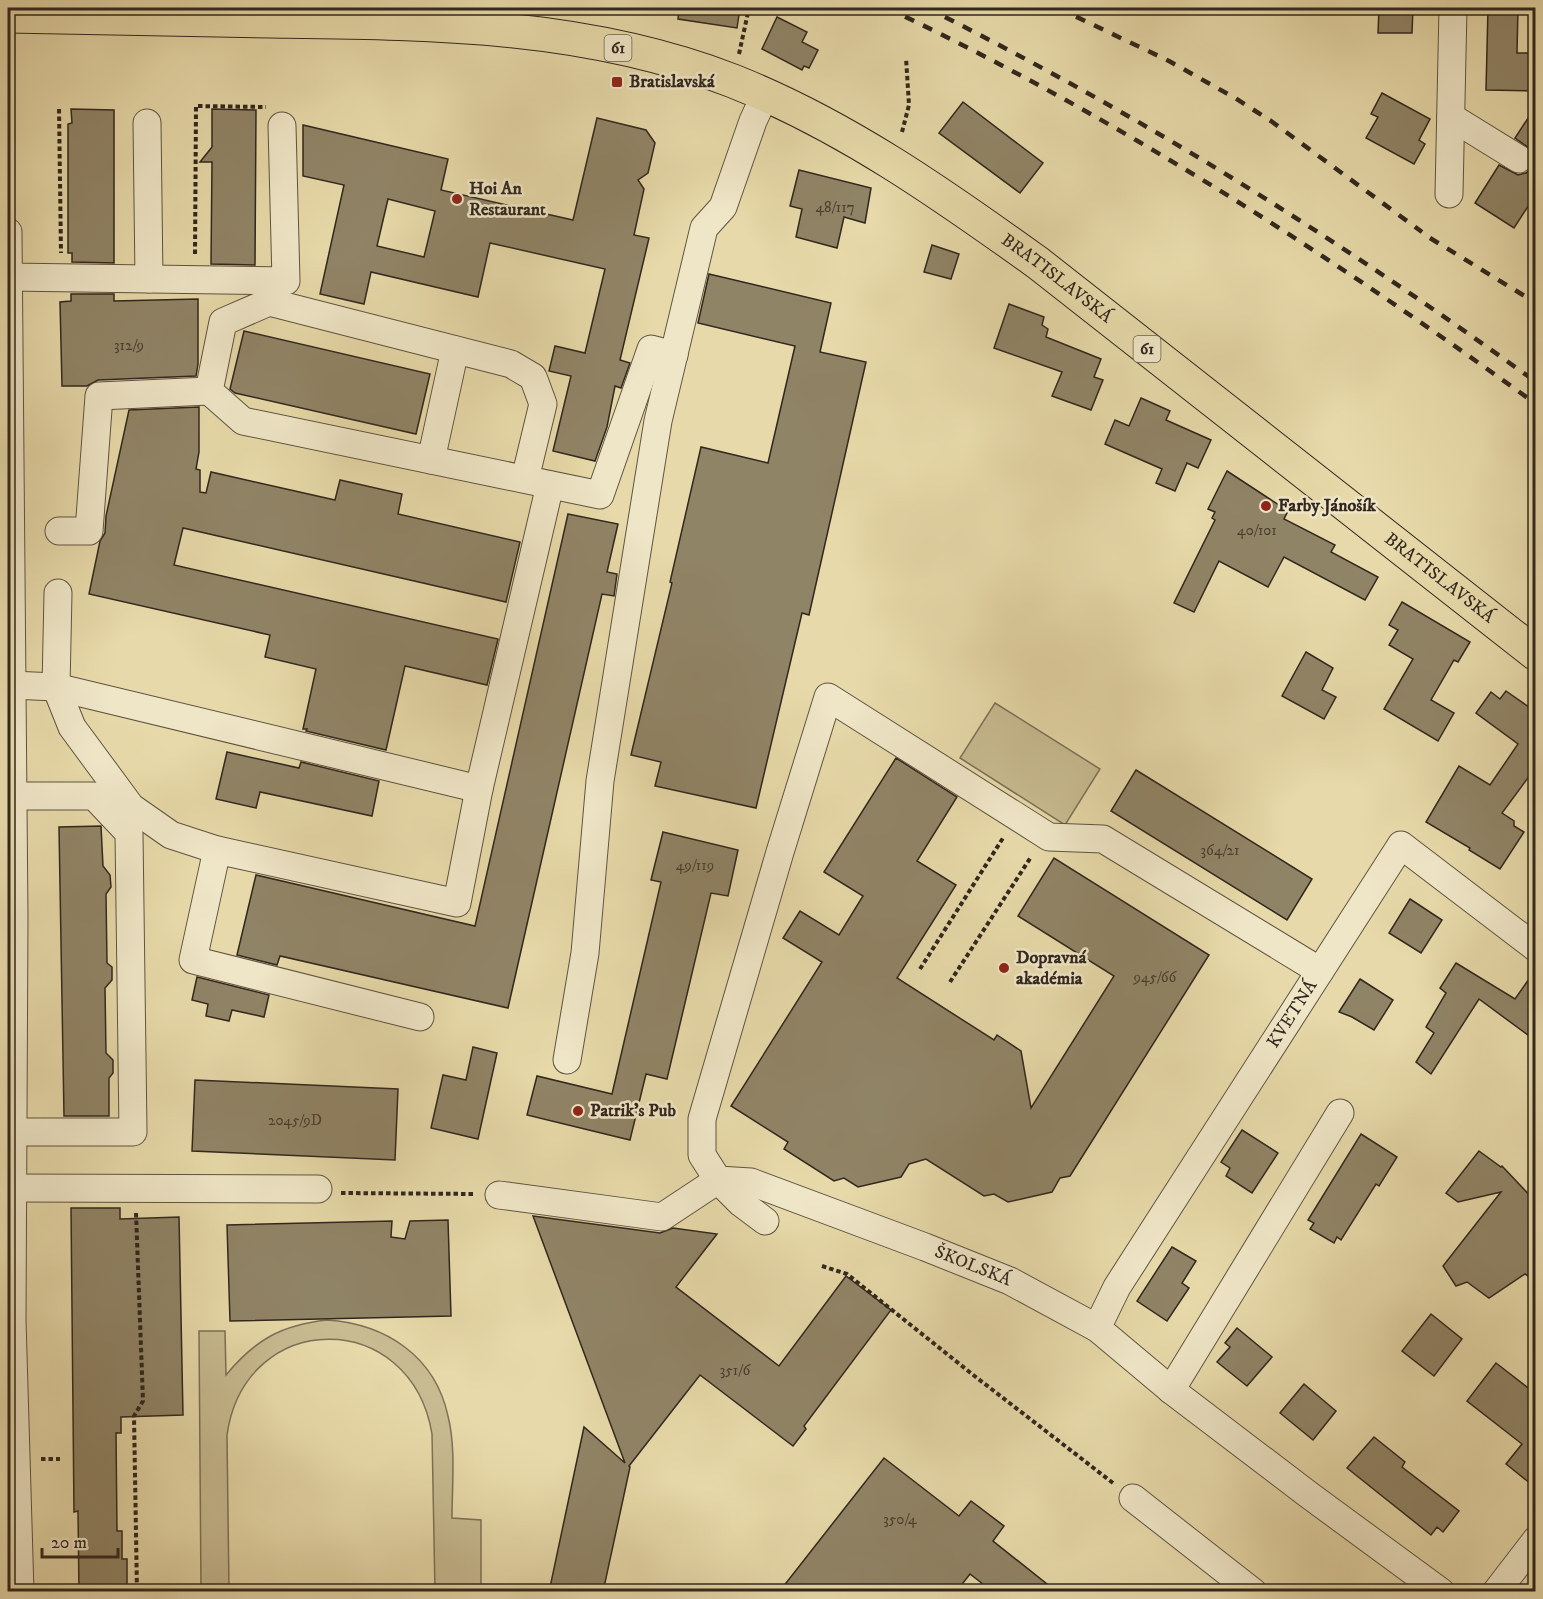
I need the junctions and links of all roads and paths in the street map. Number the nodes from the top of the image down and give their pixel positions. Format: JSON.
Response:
{"nodes":[{"id":1,"x":749,"y":8,"type":"edge"},
{"id":2,"x":1453,"y":8,"type":"edge"},
{"id":3,"x":8,"y":16,"type":"edge"},
{"id":4,"x":906,"y":58,"type":"dead end"},
{"id":5,"x":734,"y":82,"type":"junction"},
{"id":6,"x":765,"y":95,"type":"junction"},
{"id":7,"x":59,"y":110,"type":"dead end"},
{"id":8,"x":280,"y":117,"type":"joint"},
{"id":9,"x":1450,"y":117,"type":"junction"},
{"id":10,"x":147,"y":123,"type":"dead end"},
{"id":11,"x":902,"y":132,"type":"dead end"},
{"id":12,"x":1519,"y":159,"type":"dead end"},
{"id":13,"x":1449,"y":194,"type":"dead end"},
{"id":14,"x":8,"y":232,"type":"edge"},
{"id":15,"x":8,"y":277,"type":"edge"},
{"id":16,"x":62,"y":278,"type":"junction"},
{"id":17,"x":149,"y":279,"type":"junction"},
{"id":18,"x":195,"y":280,"type":"junction"},
{"id":19,"x":455,"y":350,"type":"junction"},
{"id":20,"x":674,"y":355,"type":"junction"},
{"id":21,"x":209,"y":391,"type":"junction"},
{"id":22,"x":431,"y":460,"type":"junction"},
{"id":23,"x":537,"y":482,"type":"junction"},
{"id":24,"x":59,"y":531,"type":"dead end"},
{"id":25,"x":58,"y":592,"type":"dead end"},
{"id":26,"x":1536,"y":654,"type":"edge"},
{"id":27,"x":11,"y":685,"type":"junction"},
{"id":28,"x":56,"y":687,"type":"junction"},
{"id":29,"x":479,"y":789,"type":"junction"},
{"id":30,"x":12,"y":796,"type":"junction"},
{"id":31,"x":1016,"y":817,"type":"junction"},
{"id":32,"x":1045,"y":835,"type":"junction"},
{"id":33,"x":217,"y":850,"type":"junction"},
{"id":34,"x":10,"y":917,"type":"edge"},
{"id":35,"x":1536,"y":948,"type":"edge"},
{"id":36,"x":920,"y":969,"type":"dead end"},
{"id":37,"x":1320,"y":971,"type":"junction"},
{"id":38,"x":950,"y":982,"type":"dead end"},
{"id":39,"x":420,"y":1017,"type":"dead end"},
{"id":40,"x":567,"y":1060,"type":"dead end"},
{"id":41,"x":1340,"y":1113,"type":"dead end"},
{"id":42,"x":13,"y":1132,"type":"junction"},
{"id":43,"x":718,"y":1180,"type":"junction"},
{"id":44,"x":12,"y":1188,"type":"junction"},
{"id":45,"x":135,"y":1188,"type":"junction"},
{"id":46,"x":318,"y":1189,"type":"joint"},
{"id":47,"x":488,"y":1194,"type":"joint"},
{"id":48,"x":765,"y":1221,"type":"dead end"},
{"id":49,"x":822,"y":1266,"type":"dead end"},
{"id":50,"x":1097,"y":1328,"type":"junction"},
{"id":51,"x":1171,"y":1390,"type":"junction"},
{"id":52,"x":1133,"y":1498,"type":"joint"},
{"id":53,"x":1536,"y":1540,"type":"edge"},
{"id":54,"x":20,"y":1592,"type":"edge"},
{"id":55,"x":137,"y":1592,"type":"edge"},
{"id":56,"x":1253,"y":1592,"type":"edge"},
{"id":57,"x":1442,"y":1592,"type":"edge"},
{"id":58,"x":1496,"y":1592,"type":"edge"}],
"edges":[{"from":1,"to":5,"type":"path"},
{"from":2,"to":9,"type":"street"},
{"from":3,"to":5,"type":"main road","name":"BRATISLAVSKÁ","number":"61"},
{"from":4,"to":11,"type":"path"},
{"from":5,"to":6,"type":"main road","name":"BRATISLAVSKÁ","number":"61"},
{"from":6,"to":20,"type":"street"},
{"from":6,"to":26,"type":"main road","name":"BRATISLAVSKÁ","number":"61"},
{"from":7,"to":16,"type":"path"},
{"from":8,"to":18,"type":"street"},
{"from":8,"to":18,"type":"path"},
{"from":9,"to":12,"type":"street"},
{"from":9,"to":13,"type":"street"},
{"from":10,"to":17,"type":"street"},
{"from":14,"to":15,"type":"street"},
{"from":15,"to":16,"type":"street"},
{"from":15,"to":27,"type":"street"},
{"from":16,"to":17,"type":"street"},
{"from":17,"to":18,"type":"street"},
{"from":19,"to":21,"type":"street"},
{"from":19,"to":22,"type":"street"},
{"from":19,"to":23,"type":"street"},
{"from":20,"to":23,"type":"street"},
{"from":20,"to":40,"type":"street"},
{"from":21,"to":22,"type":"street"},
{"from":21,"to":24,"type":"street"},
{"from":22,"to":23,"type":"street"},
{"from":23,"to":29,"type":"street"},
{"from":25,"to":28,"type":"street"},
{"from":27,"to":28,"type":"street"},
{"from":27,"to":30,"type":"street"},
{"from":28,"to":29,"type":"street"},
{"from":28,"to":33,"type":"street"},
{"from":29,"to":33,"type":"street"},
{"from":30,"to":34,"type":"street"},
{"from":30,"to":42,"type":"street"},
{"from":31,"to":32,"type":"street"},
{"from":31,"to":36,"type":"path"},
{"from":31,"to":43,"type":"street"},
{"from":32,"to":37,"type":"street"},
{"from":32,"to":38,"type":"path"},
{"from":33,"to":39,"type":"street"},
{"from":34,"to":42,"type":"street"},
{"from":35,"to":37,"type":"street","name":"KVETNÁ"},
{"from":37,"to":50,"type":"street","name":"KVETNÁ"},
{"from":41,"to":51,"type":"street"},
{"from":42,"to":44,"type":"street"},
{"from":43,"to":47,"type":"street"},
{"from":43,"to":48,"type":"street"},
{"from":43,"to":50,"type":"street","name":"ŠKOLSKÁ"},
{"from":44,"to":45,"type":"street"},
{"from":44,"to":54,"type":"street"},
{"from":45,"to":46,"type":"street"},
{"from":45,"to":55,"type":"path"},
{"from":46,"to":47,"type":"path"},
{"from":49,"to":52,"type":"path"},
{"from":50,"to":51,"type":"street","name":"ŠKOLSKÁ"},
{"from":51,"to":57,"type":"street","name":"ŠKOLSKÁ"},
{"from":52,"to":56,"type":"street"},
{"from":53,"to":58,"type":"street"}]}
